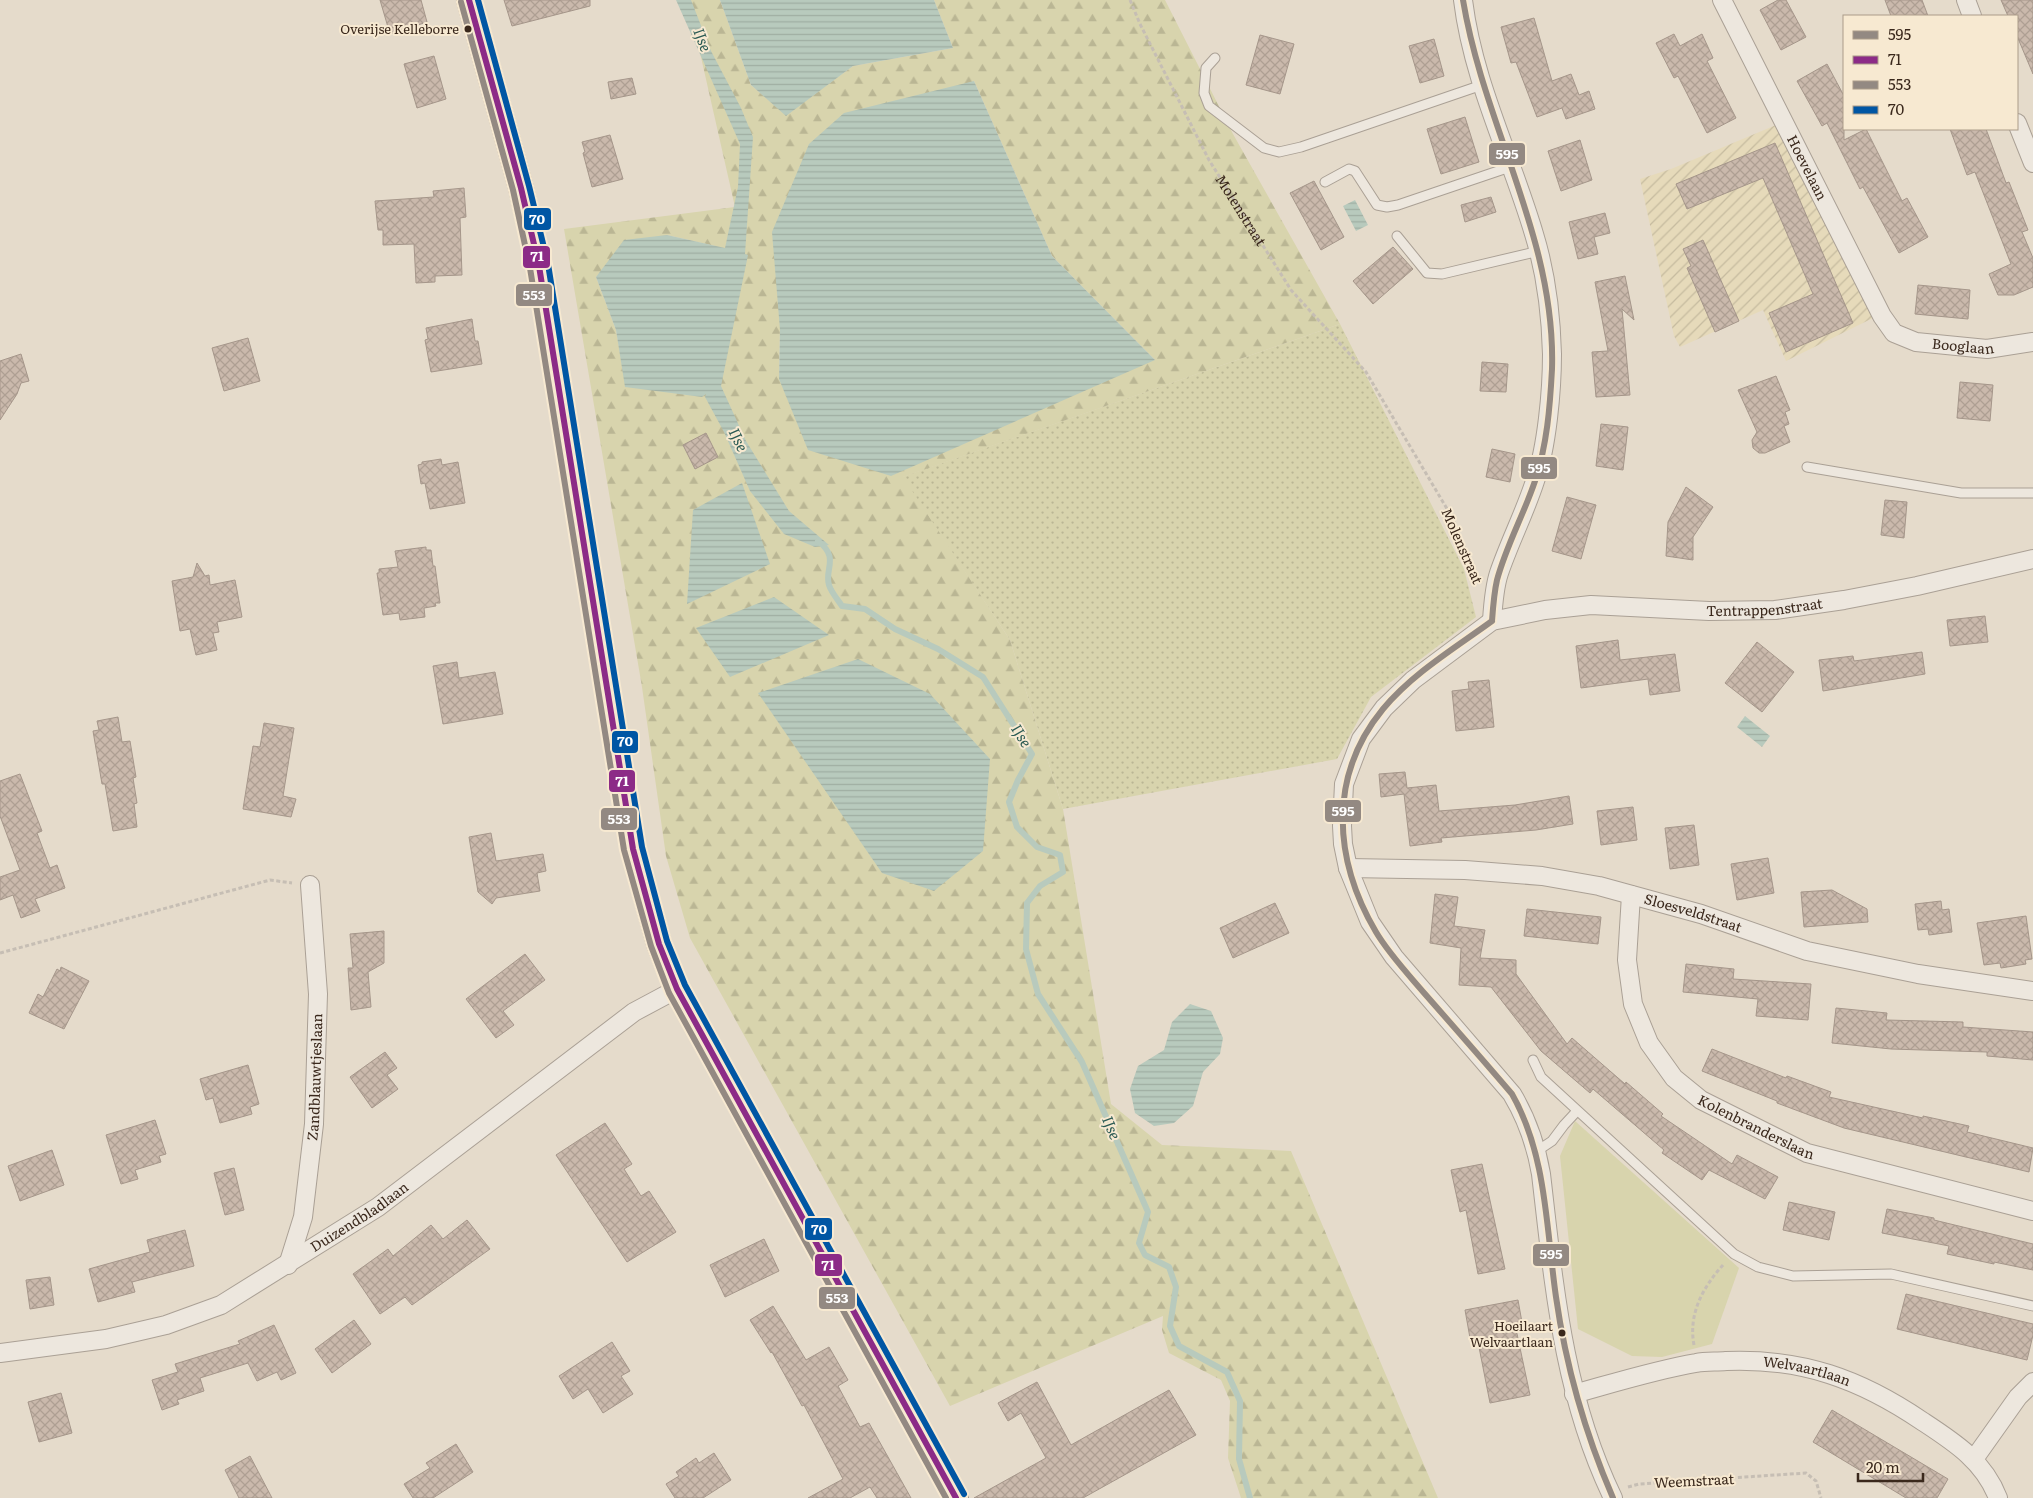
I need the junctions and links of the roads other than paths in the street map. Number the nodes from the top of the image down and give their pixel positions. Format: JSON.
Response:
{"nodes":[{"id":1,"x":469,"y":0,"type":"edge"},
{"id":2,"x":1463,"y":0,"type":"edge"},
{"id":3,"x":1722,"y":0,"type":"edge"},
{"id":4,"x":1966,"y":0,"type":"edge"},
{"id":5,"x":1972,"y":15,"type":"edge"},
{"id":6,"x":1215,"y":58,"type":"dead end"},
{"id":7,"x":1482,"y":85,"type":"junction"},
{"id":8,"x":2018,"y":126,"type":"edge"},
{"id":9,"x":2033,"y":163,"type":"edge"},
{"id":10,"x":1510,"y":167,"type":"junction"},
{"id":11,"x":1325,"y":182,"type":"dead end"},
{"id":12,"x":1397,"y":236,"type":"dead end"},
{"id":13,"x":1539,"y":252,"type":"junction"},
{"id":14,"x":1894,"y":334,"type":"joint"},
{"id":15,"x":2033,"y":342,"type":"edge"},
{"id":16,"x":1807,"y":467,"type":"dead end"},
{"id":17,"x":2033,"y":493,"type":"edge"},
{"id":18,"x":2033,"y":559,"type":"edge"},
{"id":19,"x":1492,"y":621,"type":"junction"},
{"id":20,"x":1348,"y":868,"type":"junction"},
{"id":21,"x":310,"y":885,"type":"road end"},
{"id":22,"x":1631,"y":895,"type":"junction"},
{"id":23,"x":677,"y":989,"type":"junction"},
{"id":24,"x":2033,"y":991,"type":"edge"},
{"id":25,"x":1533,"y":1060,"type":"dead end"},
{"id":26,"x":1577,"y":1111,"type":"junction"},
{"id":27,"x":1537,"y":1151,"type":"junction"},
{"id":28,"x":2033,"y":1211,"type":"edge"},
{"id":29,"x":288,"y":1265,"type":"junction"},
{"id":30,"x":2033,"y":1306,"type":"edge"},
{"id":31,"x":0,"y":1353,"type":"edge"},
{"id":32,"x":2033,"y":1382,"type":"edge"},
{"id":33,"x":1574,"y":1394,"type":"junction"},
{"id":34,"x":1974,"y":1459,"type":"junction"},
{"id":35,"x":1612,"y":1496,"type":"edge"},
{"id":36,"x":956,"y":1498,"type":"edge"},
{"id":37,"x":1998,"y":1498,"type":"edge"}],
"edges":[{"from":1,"to":23,"type":"main road"},
{"from":2,"to":7,"type":"street"},
{"from":3,"to":14,"type":"street","name":"Hoevelaan"},
{"from":4,"to":5,"type":"street"},
{"from":6,"to":7,"type":"lane"},
{"from":7,"to":10,"type":"street"},
{"from":8,"to":9,"type":"street"},
{"from":10,"to":11,"type":"lane"},
{"from":10,"to":13,"type":"street"},
{"from":12,"to":13,"type":"lane"},
{"from":13,"to":19,"type":"street"},
{"from":14,"to":15,"type":"street","name":"Booglaan"},
{"from":16,"to":17,"type":"lane"},
{"from":18,"to":19,"type":"street","name":"Tentrappenstraat"},
{"from":19,"to":20,"type":"street"},
{"from":20,"to":22,"type":"street","name":"Sloesveldstraat"},
{"from":20,"to":27,"type":"street"},
{"from":21,"to":29,"type":"street","name":"Zandblauwtjeslaan"},
{"from":22,"to":24,"type":"street","name":"Sloesveldstraat"},
{"from":22,"to":28,"type":"street","name":"Kolenbranderslaan"},
{"from":23,"to":29,"type":"street","name":"Duizendbladlaan"},
{"from":23,"to":36,"type":"main road"},
{"from":25,"to":26,"type":"lane"},
{"from":26,"to":27,"type":"lane"},
{"from":26,"to":30,"type":"lane"},
{"from":27,"to":33,"type":"street"},
{"from":29,"to":31,"type":"street","name":"Duizendbladlaan"},
{"from":32,"to":34,"type":"street"},
{"from":33,"to":34,"type":"street","name":"Welvaartlaan"},
{"from":33,"to":35,"type":"street"},
{"from":34,"to":37,"type":"street","name":"Welvaartlaan"}]}
